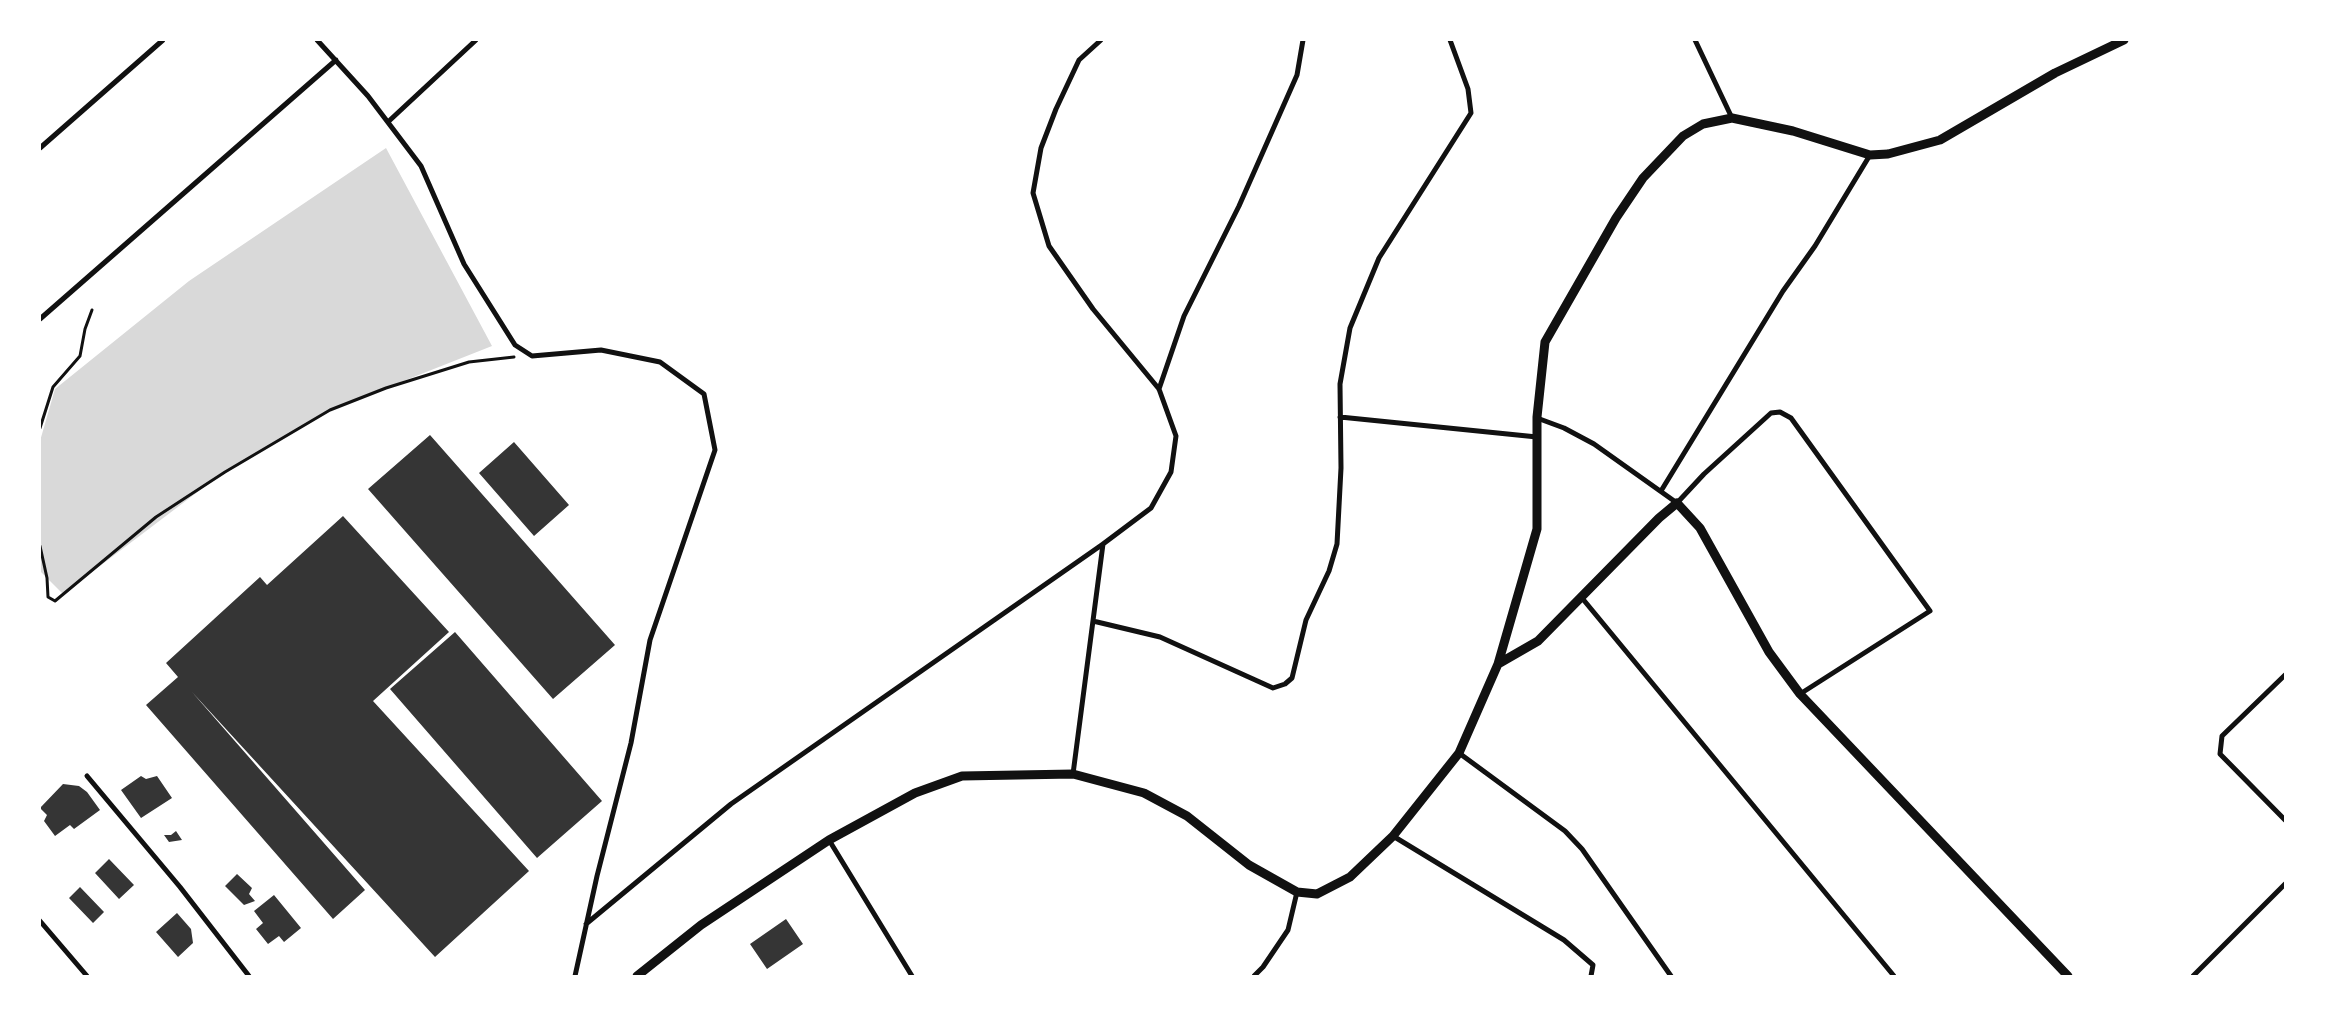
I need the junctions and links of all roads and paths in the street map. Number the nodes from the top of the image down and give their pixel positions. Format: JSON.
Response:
{"nodes":[{"id":1,"x":163,"y":40,"type":"edge"},
{"id":2,"x":317,"y":40,"type":"edge"},
{"id":3,"x":476,"y":40,"type":"edge"},
{"id":4,"x":1101,"y":40,"type":"edge"},
{"id":5,"x":1302,"y":40,"type":"edge"},
{"id":6,"x":1450,"y":40,"type":"edge"},
{"id":7,"x":1695,"y":40,"type":"edge"},
{"id":8,"x":2124,"y":40,"type":"edge"},
{"id":9,"x":336,"y":60,"type":"junction"},
{"id":10,"x":1732,"y":118,"type":"junction"},
{"id":11,"x":389,"y":121,"type":"junction"},
{"id":12,"x":40,"y":148,"type":"edge"},
{"id":13,"x":1870,"y":155,"type":"junction"},
{"id":14,"x":92,"y":310,"type":"dead end"},
{"id":15,"x":40,"y":319,"type":"edge"},
{"id":16,"x":532,"y":356,"type":"junction"},
{"id":17,"x":1159,"y":389,"type":"junction"},
{"id":18,"x":1340,"y":417,"type":"junction"},
{"id":19,"x":1537,"y":418,"type":"junction"},
{"id":20,"x":40,"y":428,"type":"edge"},
{"id":21,"x":1537,"y":437,"type":"junction"},
{"id":22,"x":1661,"y":491,"type":"junction"},
{"id":23,"x":1677,"y":503,"type":"junction"},
{"id":24,"x":1103,"y":544,"type":"junction"},
{"id":25,"x":40,"y":546,"type":"edge"},
{"id":26,"x":1582,"y":598,"type":"junction"},
{"id":27,"x":1094,"y":621,"type":"junction"},
{"id":28,"x":1498,"y":664,"type":"junction"},
{"id":29,"x":2285,"y":675,"type":"edge"},
{"id":30,"x":1800,"y":694,"type":"junction"},
{"id":31,"x":1459,"y":753,"type":"junction"},
{"id":32,"x":1073,"y":774,"type":"junction"},
{"id":33,"x":87,"y":776,"type":"dead end"},
{"id":34,"x":2285,"y":820,"type":"edge"},
{"id":35,"x":1393,"y":836,"type":"junction"},
{"id":36,"x":829,"y":840,"type":"junction"},
{"id":37,"x":2285,"y":884,"type":"edge"},
{"id":38,"x":1297,"y":892,"type":"junction"},
{"id":39,"x":40,"y":921,"type":"edge"},
{"id":40,"x":586,"y":924,"type":"junction"},
{"id":41,"x":87,"y":976,"type":"edge"},
{"id":42,"x":249,"y":976,"type":"edge"},
{"id":43,"x":575,"y":976,"type":"edge"},
{"id":44,"x":638,"y":976,"type":"edge"},
{"id":45,"x":912,"y":976,"type":"edge"},
{"id":46,"x":1254,"y":976,"type":"edge"},
{"id":47,"x":1591,"y":976,"type":"edge"},
{"id":48,"x":1671,"y":976,"type":"edge"},
{"id":49,"x":1894,"y":976,"type":"edge"},
{"id":50,"x":2068,"y":976,"type":"edge"},
{"id":51,"x":2193,"y":976,"type":"edge"}],
"edges":[{"from":1,"to":12,"type":"street"},
{"from":2,"to":9,"type":"street"},
{"from":3,"to":11,"type":"street"},
{"from":4,"to":17,"type":"street"},
{"from":5,"to":17,"type":"street"},
{"from":6,"to":18,"type":"street"},
{"from":7,"to":10,"type":"street"},
{"from":8,"to":13,"type":"street"},
{"from":9,"to":11,"type":"street"},
{"from":9,"to":15,"type":"street"},
{"from":10,"to":13,"type":"street"},
{"from":10,"to":19,"type":"street"},
{"from":11,"to":16,"type":"street"},
{"from":13,"to":22,"type":"street"},
{"from":14,"to":20,"type":"path"},
{"from":16,"to":25,"type":"path"},
{"from":16,"to":40,"type":"street"},
{"from":17,"to":24,"type":"street"},
{"from":18,"to":21,"type":"street"},
{"from":18,"to":27,"type":"street"},
{"from":19,"to":21,"type":"street"},
{"from":19,"to":22,"type":"street"},
{"from":21,"to":28,"type":"street"},
{"from":22,"to":23,"type":"street"},
{"from":23,"to":26,"type":"street"},
{"from":23,"to":30,"type":"street"},
{"from":23,"to":30,"type":"street"},
{"from":24,"to":27,"type":"street"},
{"from":24,"to":40,"type":"street"},
{"from":26,"to":28,"type":"street"},
{"from":26,"to":49,"type":"street"},
{"from":27,"to":32,"type":"street"},
{"from":28,"to":31,"type":"street"},
{"from":29,"to":34,"type":"street"},
{"from":30,"to":50,"type":"street"},
{"from":31,"to":35,"type":"street"},
{"from":31,"to":48,"type":"street"},
{"from":32,"to":36,"type":"street"},
{"from":32,"to":38,"type":"street"},
{"from":33,"to":42,"type":"street"},
{"from":35,"to":38,"type":"street"},
{"from":35,"to":47,"type":"street"},
{"from":36,"to":44,"type":"street"},
{"from":36,"to":45,"type":"street"},
{"from":37,"to":51,"type":"street"},
{"from":38,"to":46,"type":"street"},
{"from":39,"to":41,"type":"street"},
{"from":40,"to":43,"type":"street"}]}
